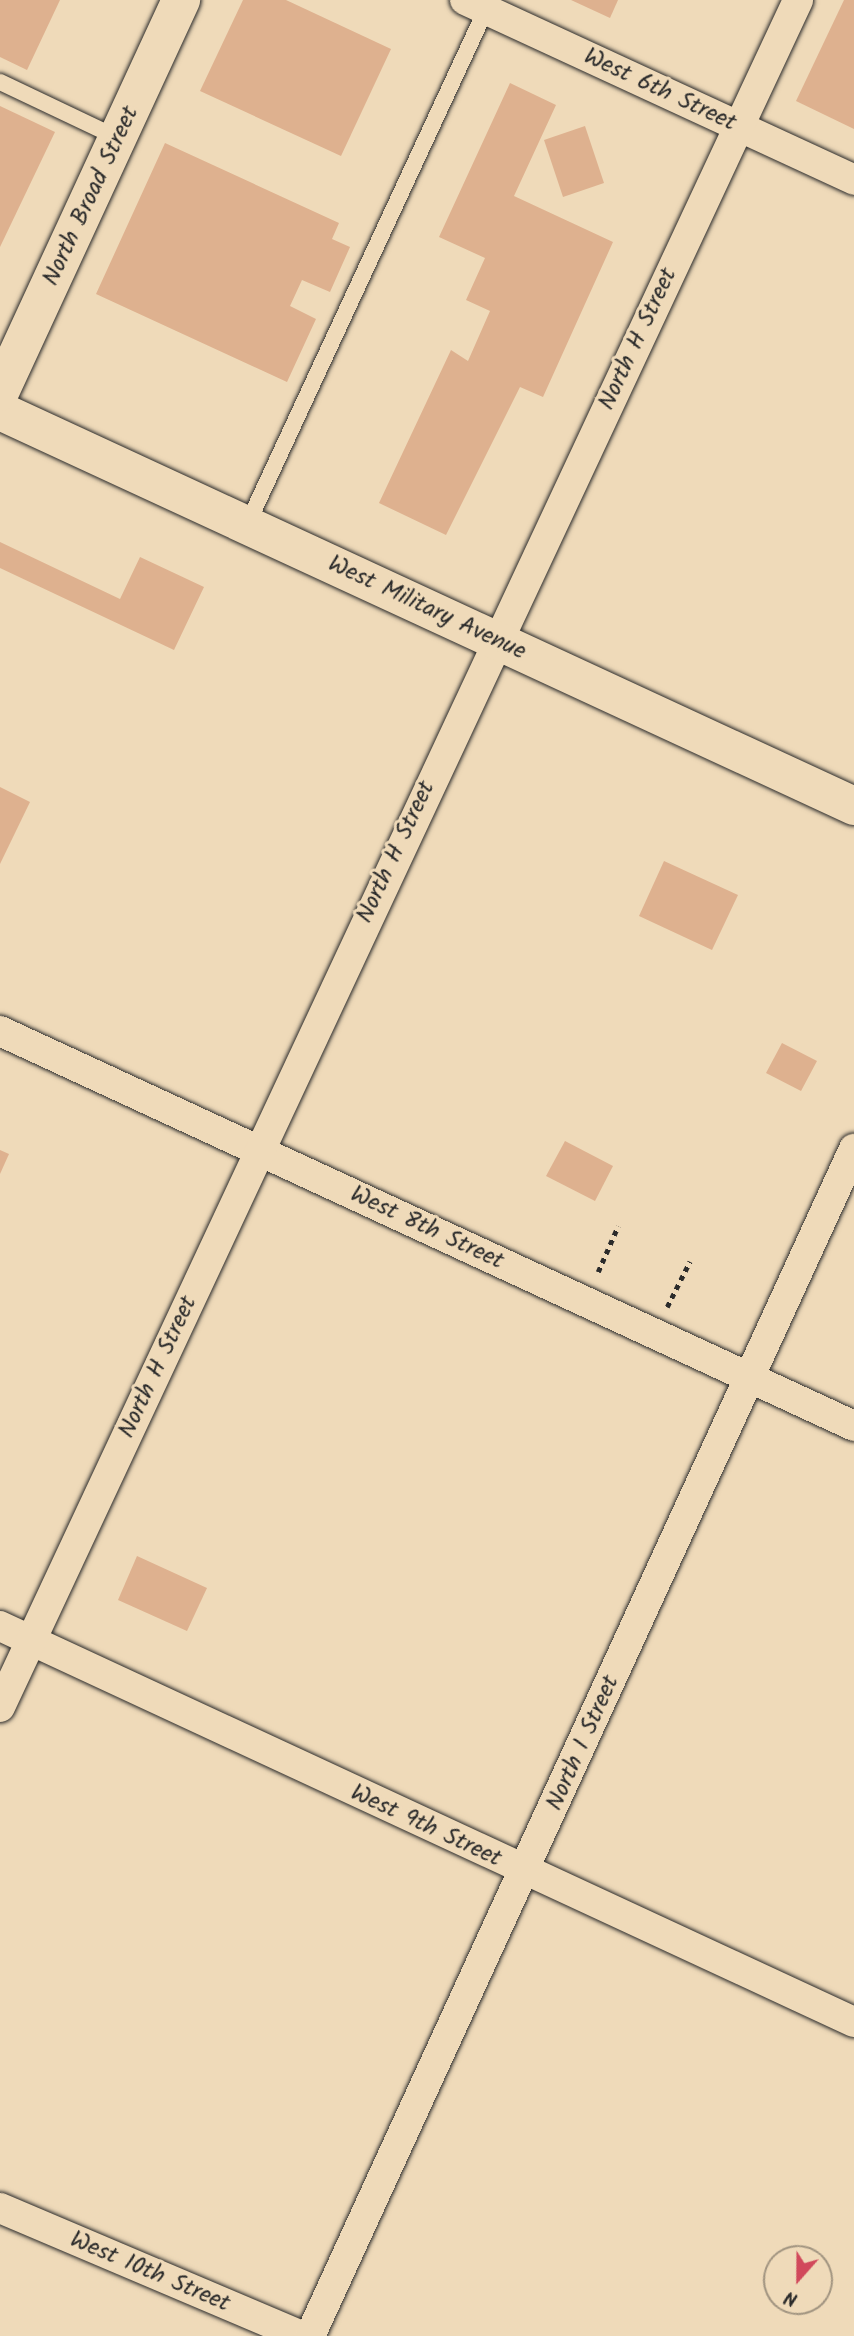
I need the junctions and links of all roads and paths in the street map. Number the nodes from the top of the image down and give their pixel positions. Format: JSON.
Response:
{"nodes":[{"id":1,"x":181,"y":0,"type":"edge"},
{"id":2,"x":798,"y":0,"type":"edge"},
{"id":3,"x":480,"y":3,"type":"edge"},
{"id":4,"x":0,"y":82,"type":"edge"},
{"id":5,"x":739,"y":127,"type":"junction"},
{"id":6,"x":118,"y":138,"type":"junction"},
{"id":7,"x":854,"y":180,"type":"edge"},
{"id":8,"x":0,"y":392,"type":"edge"},
{"id":9,"x":0,"y":411,"type":"edge"},
{"id":10,"x":247,"y":526,"type":"junction"},
{"id":11,"x":495,"y":639,"type":"junction"},
{"id":12,"x":854,"y":806,"type":"edge"},
{"id":13,"x":0,"y":1031,"type":"edge"},
{"id":14,"x":854,"y":1149,"type":"edge"},
{"id":15,"x":259,"y":1150,"type":"junction"},
{"id":16,"x":618,"y":1226,"type":"dead end"},
{"id":17,"x":690,"y":1261,"type":"dead end"},
{"id":18,"x":593,"y":1282,"type":"dead end"},
{"id":19,"x":664,"y":1313,"type":"dead end"},
{"id":20,"x":749,"y":1377,"type":"junction"},
{"id":21,"x":854,"y":1426,"type":"edge"},
{"id":22,"x":0,"y":1626,"type":"edge"},
{"id":23,"x":31,"y":1641,"type":"junction"},
{"id":24,"x":0,"y":1707,"type":"edge"},
{"id":25,"x":524,"y":1872,"type":"junction"},
{"id":26,"x":854,"y":2022,"type":"edge"},
{"id":27,"x":0,"y":2208,"type":"edge"},
{"id":28,"x":301,"y":2336,"type":"edge"},
{"id":29,"x":310,"y":2336,"type":"edge"}],
"edges":[{"from":1,"to":6,"type":"main road","name":"North Broad Street"},
{"from":2,"to":5,"type":"street","name":"North H Street"},
{"from":3,"to":5,"type":"street","name":"West 6th Street"},
{"from":3,"to":10,"type":"lane"},
{"from":4,"to":6,"type":"lane"},
{"from":5,"to":7,"type":"street","name":"West 6th Street"},
{"from":5,"to":11,"type":"street","name":"North H Street"},
{"from":6,"to":8,"type":"main road","name":"North Broad Street"},
{"from":9,"to":10,"type":"main road","name":"West Military Avenue"},
{"from":10,"to":11,"type":"main road","name":"West Military Avenue"},
{"from":11,"to":12,"type":"main road","name":"West Military Avenue"},
{"from":11,"to":15,"type":"street","name":"North H Street"},
{"from":13,"to":15,"type":"street","name":"West 8th Street"},
{"from":14,"to":20,"type":"street","name":"North I Street"},
{"from":15,"to":20,"type":"street","name":"West 8th Street"},
{"from":15,"to":23,"type":"street","name":"North H Street"},
{"from":16,"to":18,"type":"path"},
{"from":17,"to":19,"type":"path"},
{"from":20,"to":21,"type":"street","name":"West 8th Street"},
{"from":20,"to":25,"type":"street","name":"North I Street"},
{"from":22,"to":23,"type":"street","name":"West 9th Street"},
{"from":23,"to":24,"type":"street","name":"North H Street"},
{"from":23,"to":25,"type":"street","name":"West 9th Street"},
{"from":25,"to":26,"type":"street","name":"West 9th Street"},
{"from":25,"to":29,"type":"street","name":"North I Street"},
{"from":27,"to":28,"type":"street","name":"West 10th Street"}]}
